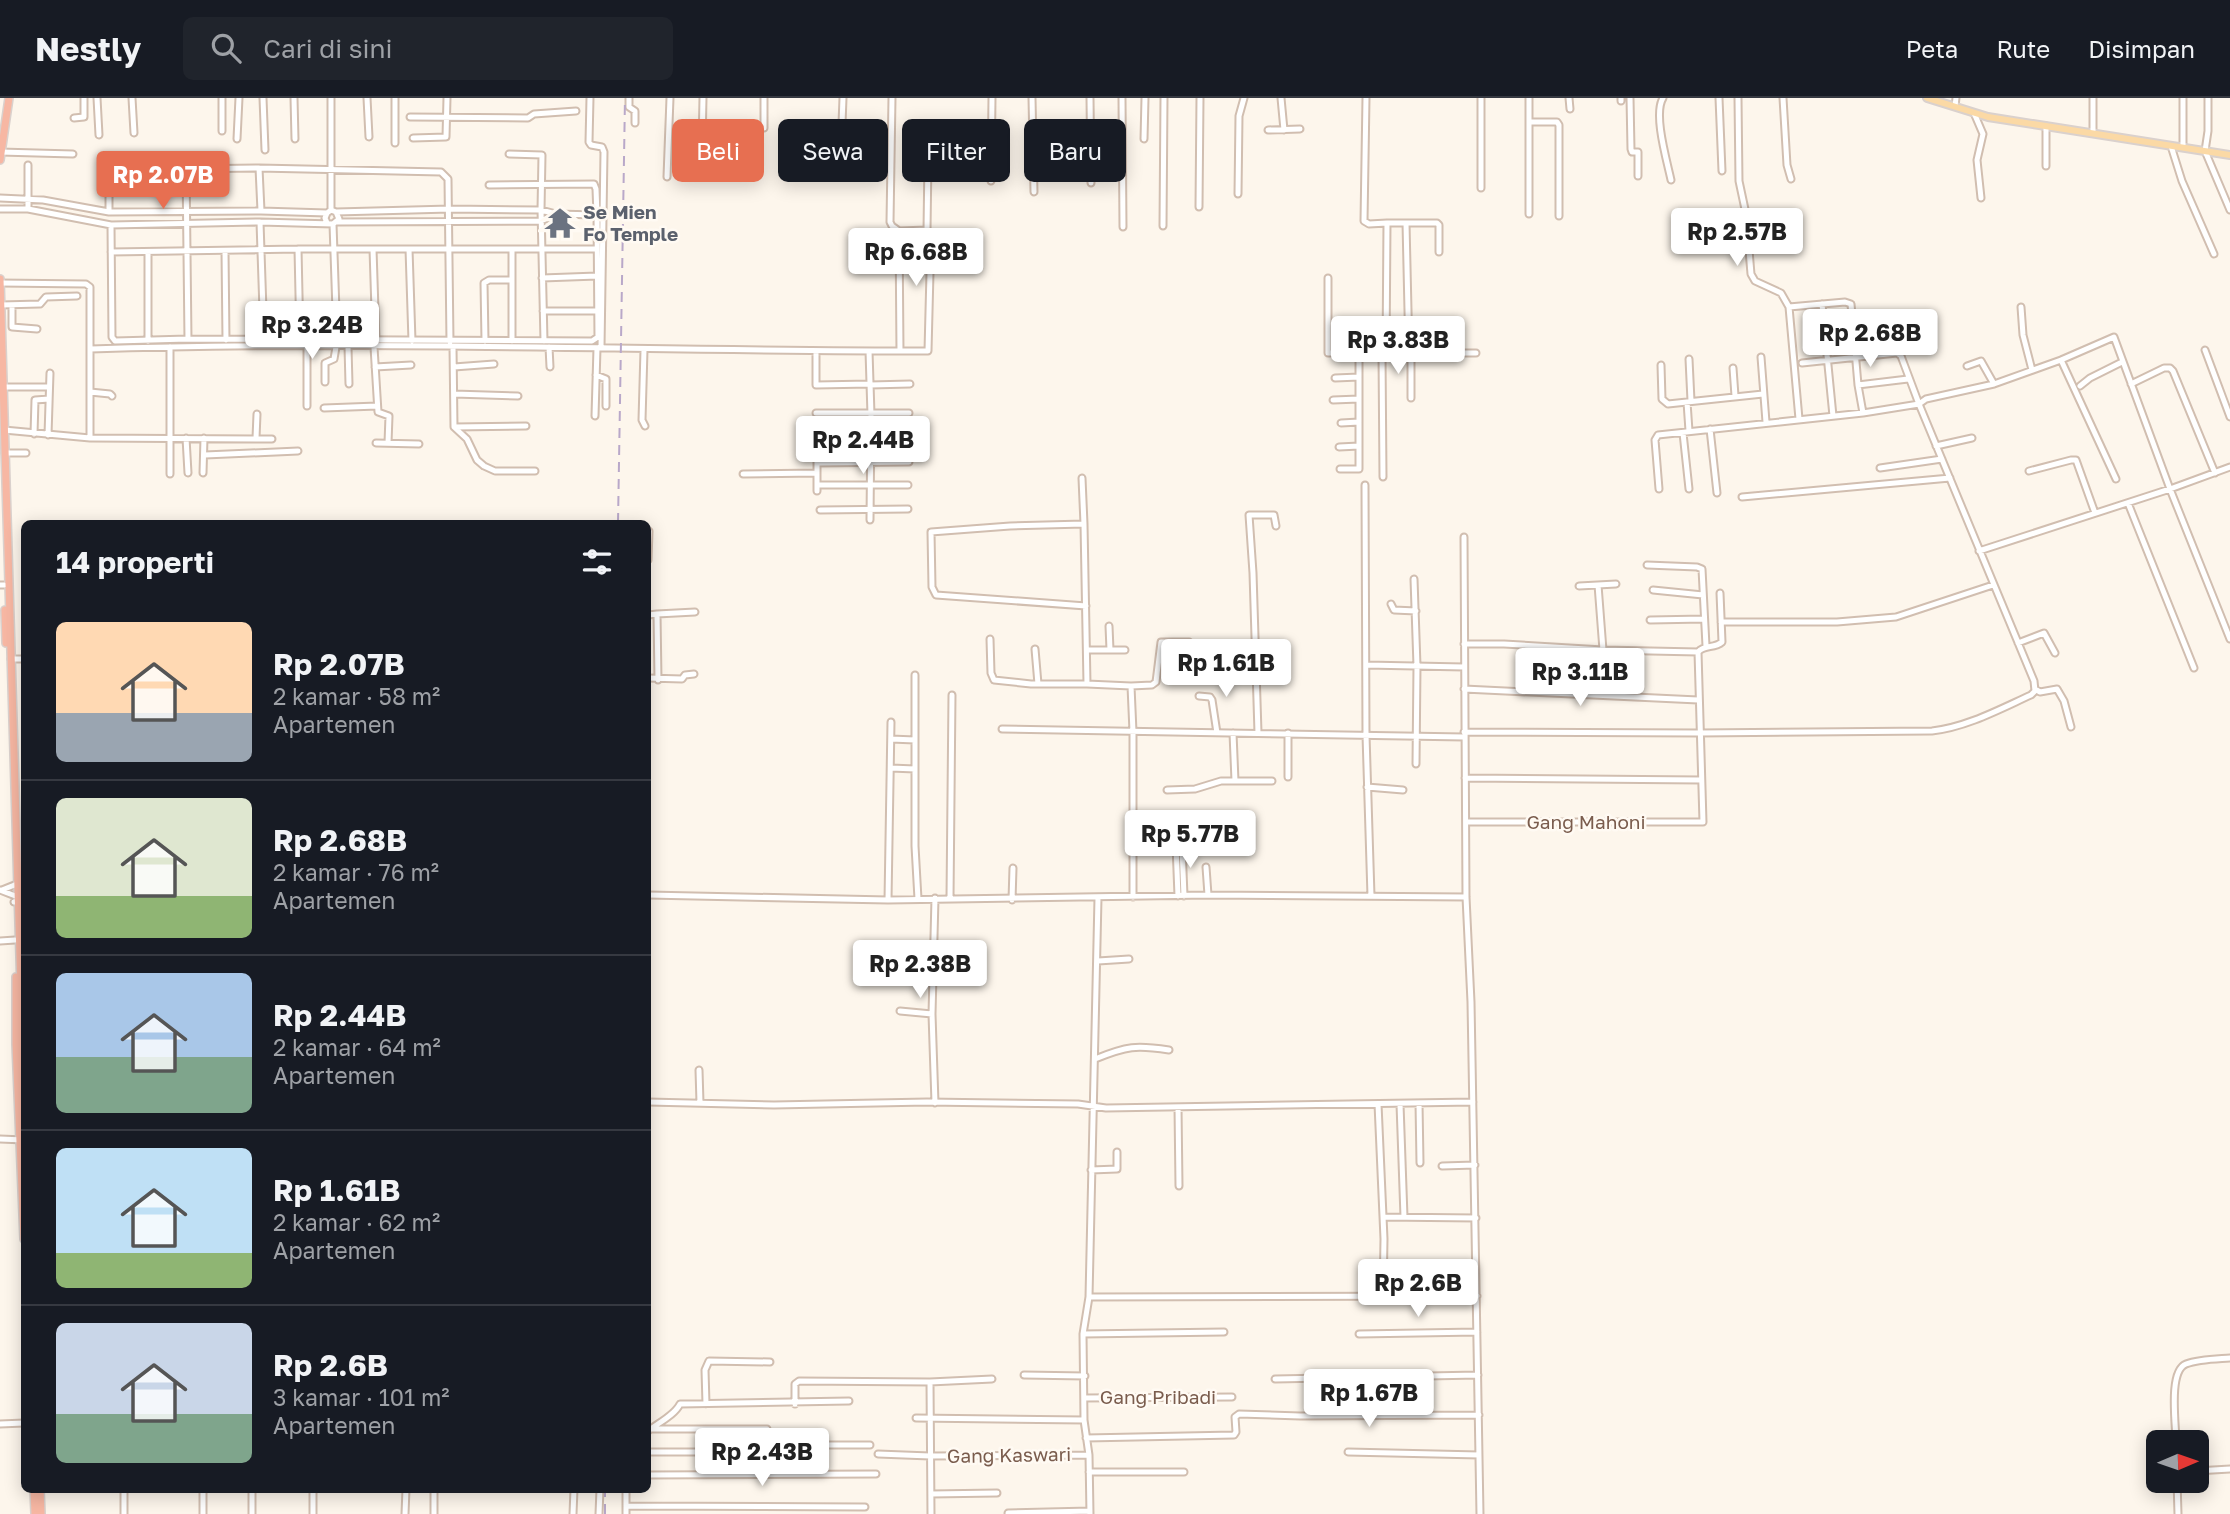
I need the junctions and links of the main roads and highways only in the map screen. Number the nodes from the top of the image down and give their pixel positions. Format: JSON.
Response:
{"nodes":[{"id":1,"x":7,"y":98,"type":"edge"},
{"id":2,"x":1927,"y":98,"type":"edge"},
{"id":3,"x":1955,"y":102,"type":"edge"},
{"id":4,"x":0,"y":125,"type":"edge"},
{"id":5,"x":1,"y":152,"type":"edge"},
{"id":6,"x":2230,"y":155,"type":"edge"},
{"id":7,"x":0,"y":160,"type":"edge"},
{"id":8,"x":0,"y":281,"type":"edge"},
{"id":9,"x":1,"y":305,"type":"edge"},
{"id":10,"x":2,"y":434,"type":"edge"},
{"id":11,"x":0,"y":444,"type":"edge"},
{"id":12,"x":2,"y":585,"type":"edge"},
{"id":13,"x":15,"y":884,"type":"junction"},
{"id":14,"x":17,"y":899,"type":"edge"},
{"id":15,"x":21,"y":1009,"type":"edge"},
{"id":16,"x":21,"y":1113,"type":"edge"},
{"id":17,"x":34,"y":1493,"type":"edge"},
{"id":18,"x":40,"y":1493,"type":"edge"},
{"id":19,"x":35,"y":1514,"type":"edge"},
{"id":20,"x":41,"y":1514,"type":"edge"}],
"edges":[{"from":1,"to":4,"type":"highway"},
{"from":1,"to":5,"type":"highway"},
{"from":2,"to":3,"type":"main road"},
{"from":3,"to":6,"type":"main road"},
{"from":5,"to":7,"type":"highway"},
{"from":8,"to":9,"type":"highway"},
{"from":9,"to":10,"type":"highway"},
{"from":10,"to":11,"type":"highway"},
{"from":10,"to":13,"type":"highway"},
{"from":11,"to":12,"type":"highway"},
{"from":12,"to":13,"type":"highway"},
{"from":13,"to":14,"type":"highway"},
{"from":14,"to":15,"type":"highway"},
{"from":14,"to":16,"type":"highway"},
{"from":17,"to":19,"type":"highway"},
{"from":18,"to":20,"type":"highway"}]}
